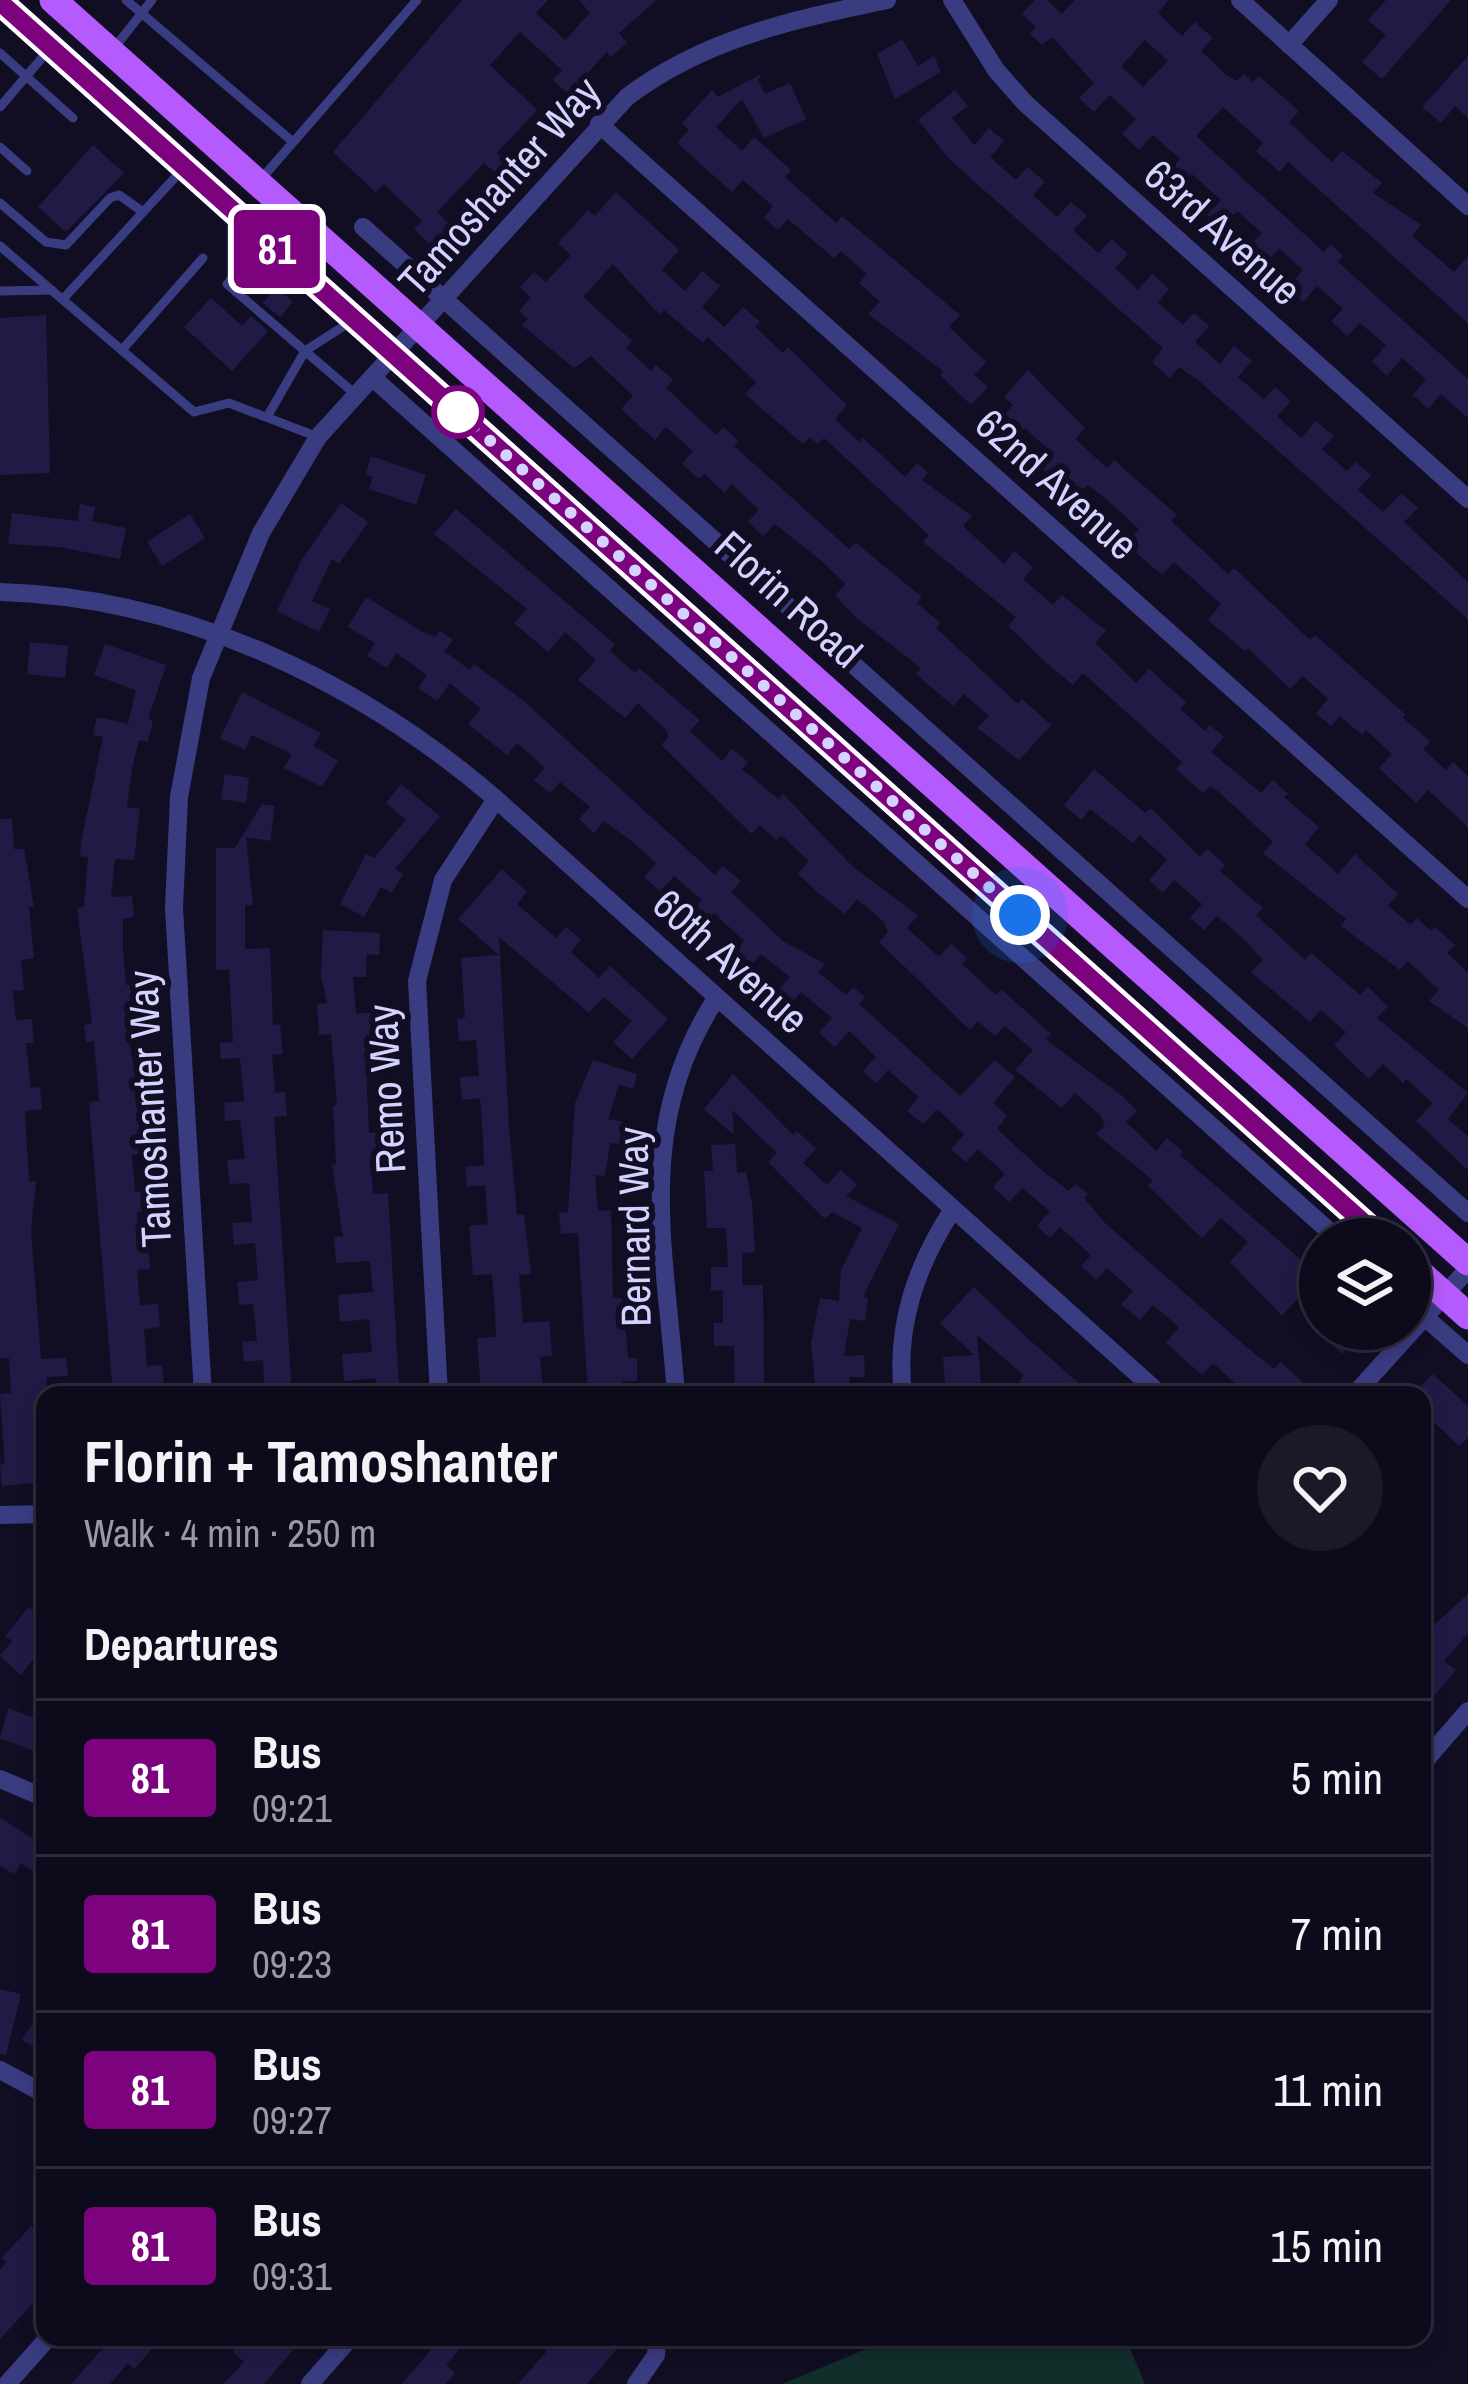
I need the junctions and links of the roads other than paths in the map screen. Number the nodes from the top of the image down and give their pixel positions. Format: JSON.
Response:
{"nodes":[{"id":1,"x":53,"y":0,"type":"edge"},
{"id":2,"x":126,"y":0,"type":"edge"},
{"id":3,"x":152,"y":0,"type":"edge"},
{"id":4,"x":416,"y":0,"type":"edge"},
{"id":5,"x":887,"y":0,"type":"edge"},
{"id":6,"x":952,"y":0,"type":"edge"},
{"id":7,"x":1240,"y":0,"type":"edge"},
{"id":8,"x":1329,"y":0,"type":"edge"},
{"id":9,"x":0,"y":2,"type":"edge"},
{"id":10,"x":141,"y":13,"type":"junction"},
{"id":11,"x":1289,"y":45,"type":"junction"},
{"id":12,"x":51,"y":48,"type":"junction"},
{"id":13,"x":111,"y":52,"type":"junction"},
{"id":14,"x":0,"y":53,"type":"edge"},
{"id":15,"x":26,"y":77,"type":"junction"},
{"id":16,"x":0,"y":107,"type":"edge"},
{"id":17,"x":73,"y":118,"type":"dead end"},
{"id":18,"x":599,"y":124,"type":"junction"},
{"id":19,"x":293,"y":142,"type":"junction"},
{"id":20,"x":0,"y":147,"type":"edge"},
{"id":21,"x":185,"y":167,"type":"junction"},
{"id":22,"x":27,"y":171,"type":"dead end"},
{"id":23,"x":258,"y":182,"type":"junction"},
{"id":24,"x":1464,"y":193,"type":"edge"},
{"id":25,"x":0,"y":203,"type":"edge"},
{"id":26,"x":143,"y":212,"type":"junction"},
{"id":27,"x":363,"y":227,"type":"dead end"},
{"id":28,"x":265,"y":238,"type":"junction"},
{"id":29,"x":0,"y":246,"type":"edge"},
{"id":30,"x":203,"y":258,"type":"dead end"},
{"id":31,"x":52,"y":290,"type":"junction"},
{"id":32,"x":0,"y":291,"type":"edge"},
{"id":33,"x":63,"y":299,"type":"junction"},
{"id":34,"x":443,"y":299,"type":"junction"},
{"id":35,"x":354,"y":319,"type":"junction"},
{"id":36,"x":420,"y":326,"type":"junction"},
{"id":37,"x":122,"y":350,"type":"junction"},
{"id":38,"x":305,"y":351,"type":"junction"},
{"id":39,"x":394,"y":355,"type":"junction"},
{"id":40,"x":373,"y":378,"type":"junction"},
{"id":41,"x":357,"y":395,"type":"junction"},
{"id":42,"x":266,"y":417,"type":"junction"},
{"id":43,"x":318,"y":437,"type":"junction"},
{"id":44,"x":1468,"y":499,"type":"edge"},
{"id":45,"x":0,"y":592,"type":"edge"},
{"id":46,"x":216,"y":634,"type":"junction"},
{"id":47,"x":496,"y":799,"type":"junction"},
{"id":48,"x":1468,"y":898,"type":"edge"},
{"id":49,"x":717,"y":998,"type":"junction"},
{"id":50,"x":953,"y":1209,"type":"junction"},
{"id":51,"x":1468,"y":1213,"type":"edge"},
{"id":52,"x":1314,"y":1218,"type":"edge"},
{"id":53,"x":1359,"y":1218,"type":"edge"},
{"id":54,"x":1468,"y":1265,"type":"edge"},
{"id":55,"x":1431,"y":1283,"type":"edge"},
{"id":56,"x":1444,"y":1294,"type":"junction"},
{"id":57,"x":1431,"y":1302,"type":"edge"},
{"id":58,"x":1468,"y":1316,"type":"edge"},
{"id":59,"x":1431,"y":1322,"type":"edge"},
{"id":60,"x":1387,"y":1350,"type":"edge"},
{"id":61,"x":1468,"y":1355,"type":"edge"},
{"id":62,"x":202,"y":1386,"type":"edge"},
{"id":63,"x":439,"y":1386,"type":"edge"},
{"id":64,"x":676,"y":1386,"type":"edge"},
{"id":65,"x":903,"y":1386,"type":"edge"},
{"id":66,"x":1151,"y":1386,"type":"edge"},
{"id":67,"x":1361,"y":1386,"type":"edge"},
{"id":68,"x":36,"y":1514,"type":"edge"},
{"id":69,"x":0,"y":1516,"type":"edge"},
{"id":70,"x":1468,"y":1711,"type":"edge"},
{"id":71,"x":1431,"y":1754,"type":"edge"},
{"id":72,"x":0,"y":1778,"type":"edge"},
{"id":73,"x":36,"y":1794,"type":"edge"},
{"id":74,"x":0,"y":2070,"type":"edge"},
{"id":75,"x":36,"y":2089,"type":"edge"},
{"id":76,"x":42,"y":2346,"type":"edge"},
{"id":77,"x":343,"y":2346,"type":"edge"},
{"id":78,"x":655,"y":2346,"type":"edge"},
{"id":79,"x":7,"y":2384,"type":"edge"},
{"id":80,"x":310,"y":2384,"type":"edge"},
{"id":81,"x":636,"y":2384,"type":"edge"}],
"edges":[{"from":1,"to":13,"type":"main road","name":"Florin Road"},
{"from":2,"to":10,"type":"lane"},
{"from":3,"to":10,"type":"lane"},
{"from":4,"to":19,"type":"lane"},
{"from":5,"to":18,"type":"street","name":"Tamoshanter Way"},
{"from":6,"to":44,"type":"street","name":"63rd Avenue"},
{"from":7,"to":11,"type":"street"},
{"from":8,"to":11,"type":"street"},
{"from":9,"to":12,"type":"main road","name":"Florin Road"},
{"from":10,"to":13,"type":"lane"},
{"from":10,"to":19,"type":"lane"},
{"from":11,"to":24,"type":"street"},
{"from":12,"to":15,"type":"lane"},
{"from":12,"to":21,"type":"main road","name":"Florin Road"},
{"from":13,"to":23,"type":"main road","name":"Florin Road"},
{"from":14,"to":15,"type":"lane"},
{"from":15,"to":16,"type":"lane"},
{"from":15,"to":17,"type":"lane"},
{"from":18,"to":34,"type":"street","name":"Tamoshanter Way"},
{"from":18,"to":48,"type":"street","name":"62nd Avenue"},
{"from":19,"to":23,"type":"lane"},
{"from":20,"to":22,"type":"lane"},
{"from":21,"to":26,"type":"lane"},
{"from":21,"to":28,"type":"main road","name":"Florin Road"},
{"from":23,"to":36,"type":"main road","name":"Florin Road"},
{"from":25,"to":26,"type":"lane"},
{"from":26,"to":33,"type":"lane"},
{"from":27,"to":34,"type":"street","name":"Florin Road"},
{"from":28,"to":35,"type":"main road","name":"Florin Road"},
{"from":28,"to":38,"type":"lane"},
{"from":29,"to":31,"type":"lane"},
{"from":30,"to":37,"type":"lane"},
{"from":31,"to":32,"type":"lane"},
{"from":31,"to":33,"type":"lane"},
{"from":33,"to":37,"type":"lane"},
{"from":34,"to":36,"type":"street","name":"Tamoshanter Way"},
{"from":34,"to":51,"type":"street","name":"Florin Road"},
{"from":35,"to":38,"type":"lane"},
{"from":35,"to":39,"type":"main road","name":"Florin Road"},
{"from":36,"to":39,"type":"street","name":"Tamoshanter Way"},
{"from":36,"to":54,"type":"main road","name":"Florin Road"},
{"from":37,"to":42,"type":"lane"},
{"from":38,"to":41,"type":"lane"},
{"from":38,"to":42,"type":"lane"},
{"from":39,"to":40,"type":"street","name":"Tamoshanter Way"},
{"from":39,"to":53,"type":"main road","name":"Florin Road"},
{"from":40,"to":41,"type":"street","name":"Tamoshanter Way"},
{"from":40,"to":52,"type":"street"},
{"from":41,"to":43,"type":"street","name":"Tamoshanter Way"},
{"from":42,"to":43,"type":"lane"},
{"from":43,"to":46,"type":"street","name":"Tamoshanter Way"},
{"from":45,"to":46,"type":"street","name":"60th Avenue"},
{"from":46,"to":47,"type":"street","name":"60th Avenue"},
{"from":46,"to":62,"type":"street","name":"Tamoshanter Way"},
{"from":47,"to":49,"type":"street","name":"60th Avenue"},
{"from":47,"to":63,"type":"street","name":"Remo Way"},
{"from":49,"to":50,"type":"street","name":"60th Avenue"},
{"from":49,"to":64,"type":"street","name":"Bernard Way"},
{"from":50,"to":65,"type":"street"},
{"from":50,"to":66,"type":"street","name":"60th Avenue"},
{"from":54,"to":56,"type":"street"},
{"from":55,"to":56,"type":"main road"},
{"from":56,"to":57,"type":"street"},
{"from":56,"to":58,"type":"main road"},
{"from":59,"to":61,"type":"street"},
{"from":60,"to":67,"type":"street"},
{"from":68,"to":69,"type":"street"},
{"from":70,"to":71,"type":"street"},
{"from":72,"to":73,"type":"street"},
{"from":74,"to":75,"type":"street"},
{"from":76,"to":79,"type":"street"},
{"from":77,"to":80,"type":"street"},
{"from":78,"to":81,"type":"street"}]}
